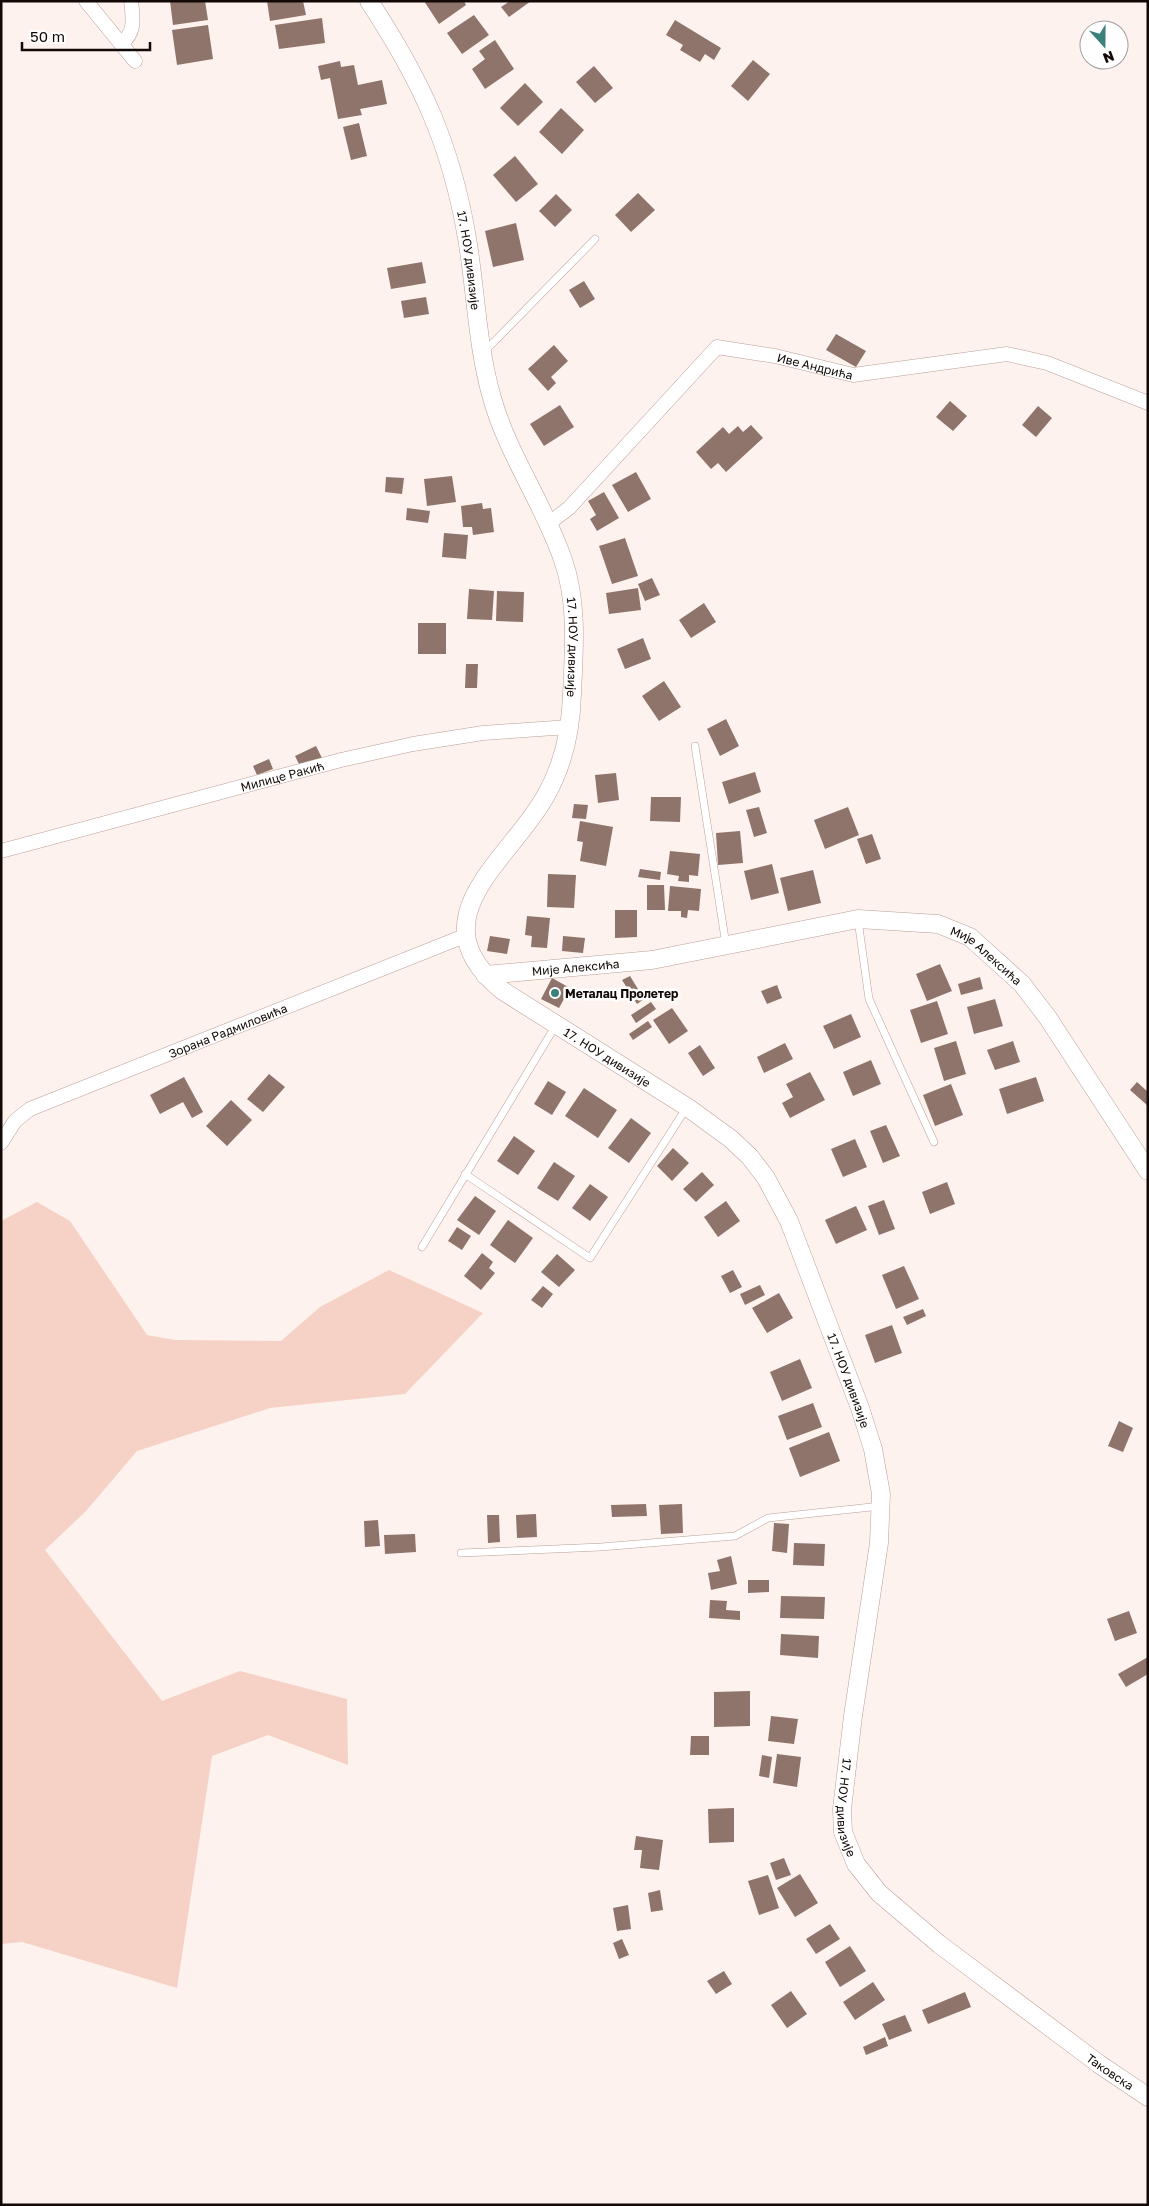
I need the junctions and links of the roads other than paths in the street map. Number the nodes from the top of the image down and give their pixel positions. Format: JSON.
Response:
{"nodes":[{"id":1,"x":86,"y":1,"type":"edge"},
{"id":2,"x":130,"y":1,"type":"edge"},
{"id":3,"x":369,"y":1,"type":"edge"},
{"id":4,"x":121,"y":44,"type":"junction"},
{"id":5,"x":135,"y":61,"type":"dead end"},
{"id":6,"x":595,"y":239,"type":"dead end"},
{"id":7,"x":482,"y":354,"type":"junction"},
{"id":8,"x":1148,"y":403,"type":"edge"},
{"id":9,"x":548,"y":524,"type":"junction"},
{"id":10,"x":569,"y":727,"type":"junction"},
{"id":11,"x":695,"y":746,"type":"dead end"},
{"id":12,"x":1,"y":851,"type":"edge"},
{"id":13,"x":858,"y":919,"type":"junction"},
{"id":14,"x":467,"y":935,"type":"junction"},
{"id":15,"x":726,"y":946,"type":"junction"},
{"id":16,"x":485,"y":975,"type":"junction"},
{"id":17,"x":556,"y":1025,"type":"junction"},
{"id":18,"x":687,"y":1108,"type":"junction"},
{"id":19,"x":934,"y":1142,"type":"dead end"},
{"id":20,"x":1,"y":1143,"type":"edge"},
{"id":21,"x":1148,"y":1171,"type":"edge"},
{"id":22,"x":465,"y":1174,"type":"junction"},
{"id":23,"x":422,"y":1247,"type":"dead end"},
{"id":24,"x":882,"y":1506,"type":"junction"},
{"id":25,"x":461,"y":1553,"type":"dead end"},
{"id":26,"x":1073,"y":2044,"type":"joint"},
{"id":27,"x":1148,"y":2098,"type":"edge"}],
"edges":[{"from":1,"to":4,"type":"street"},
{"from":2,"to":4,"type":"street"},
{"from":3,"to":7,"type":"street","name":"17. НОУ дивизије"},
{"from":4,"to":5,"type":"street"},
{"from":6,"to":7,"type":"lane"},
{"from":7,"to":9,"type":"street","name":"17. НОУ дивизије"},
{"from":8,"to":9,"type":"street","name":"Иве Андрића"},
{"from":9,"to":10,"type":"street","name":"17. НОУ дивизије"},
{"from":10,"to":12,"type":"street","name":"Милице Ракић"},
{"from":10,"to":14,"type":"street","name":"17. НОУ дивизије"},
{"from":11,"to":15,"type":"lane"},
{"from":13,"to":15,"type":"street","name":"Мије Алексића"},
{"from":13,"to":19,"type":"lane"},
{"from":13,"to":21,"type":"street","name":"Мије Алексића"},
{"from":14,"to":16,"type":"street","name":"17. НОУ дивизије"},
{"from":14,"to":20,"type":"street","name":"Зорана Радмиловића"},
{"from":15,"to":16,"type":"street","name":"Мије Алексића"},
{"from":16,"to":17,"type":"street","name":"17. НОУ дивизије"},
{"from":17,"to":18,"type":"street","name":"17. НОУ дивизије"},
{"from":17,"to":22,"type":"lane"},
{"from":18,"to":22,"type":"lane"},
{"from":18,"to":24,"type":"street","name":"17. НОУ дивизије"},
{"from":22,"to":23,"type":"lane"},
{"from":24,"to":25,"type":"lane"},
{"from":24,"to":26,"type":"street","name":"17. НОУ дивизије"},
{"from":26,"to":27,"type":"street","name":"Таковска"}]}
